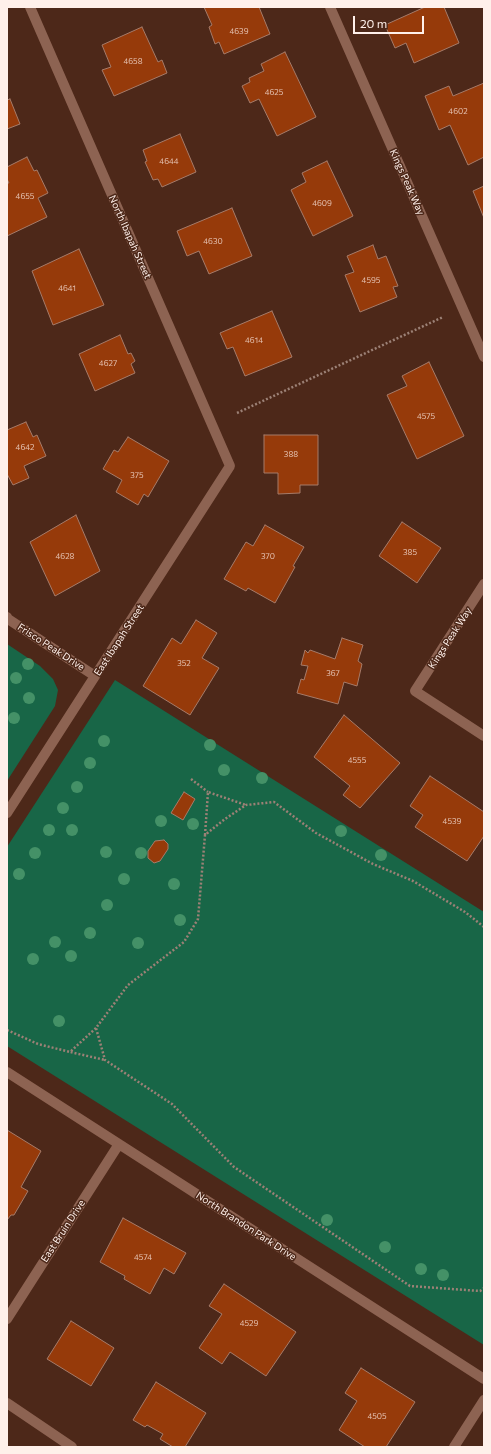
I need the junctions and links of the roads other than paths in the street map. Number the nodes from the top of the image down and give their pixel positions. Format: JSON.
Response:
{"nodes":[{"id":1,"x":30,"y":7,"type":"edge"},
{"id":2,"x":330,"y":7,"type":"edge"},
{"id":3,"x":484,"y":357,"type":"edge"},
{"id":4,"x":230,"y":466,"type":"joint"},
{"id":5,"x":484,"y":584,"type":"edge"},
{"id":6,"x":7,"y":617,"type":"edge"},
{"id":7,"x":95,"y":676,"type":"junction"},
{"id":8,"x":484,"y":736,"type":"edge"},
{"id":9,"x":7,"y":813,"type":"edge"},
{"id":10,"x":7,"y":1072,"type":"edge"},
{"id":11,"x":119,"y":1144,"type":"junction"},
{"id":12,"x":7,"y":1319,"type":"edge"},
{"id":13,"x":484,"y":1379,"type":"edge"},
{"id":14,"x":484,"y":1400,"type":"edge"},
{"id":15,"x":7,"y":1403,"type":"edge"},
{"id":16,"x":72,"y":1447,"type":"edge"},
{"id":17,"x":454,"y":1447,"type":"edge"}],
"edges":[{"from":1,"to":4,"type":"street","name":"North Ibapah Street"},
{"from":2,"to":3,"type":"street","name":"Kings Peak Way"},
{"from":4,"to":7,"type":"street","name":"East Ibapah Street"},
{"from":5,"to":8,"type":"street","name":"Kings Peak Way"},
{"from":6,"to":7,"type":"street","name":"Frisco Peak Drive"},
{"from":7,"to":9,"type":"street","name":"East Ibapah Street"},
{"from":10,"to":11,"type":"street","name":"North Brandon Park Drive"},
{"from":11,"to":12,"type":"street","name":"East Bruin Drive"},
{"from":11,"to":13,"type":"street","name":"North Brandon Park Drive"},
{"from":14,"to":17,"type":"street"},
{"from":15,"to":16,"type":"street"}]}
